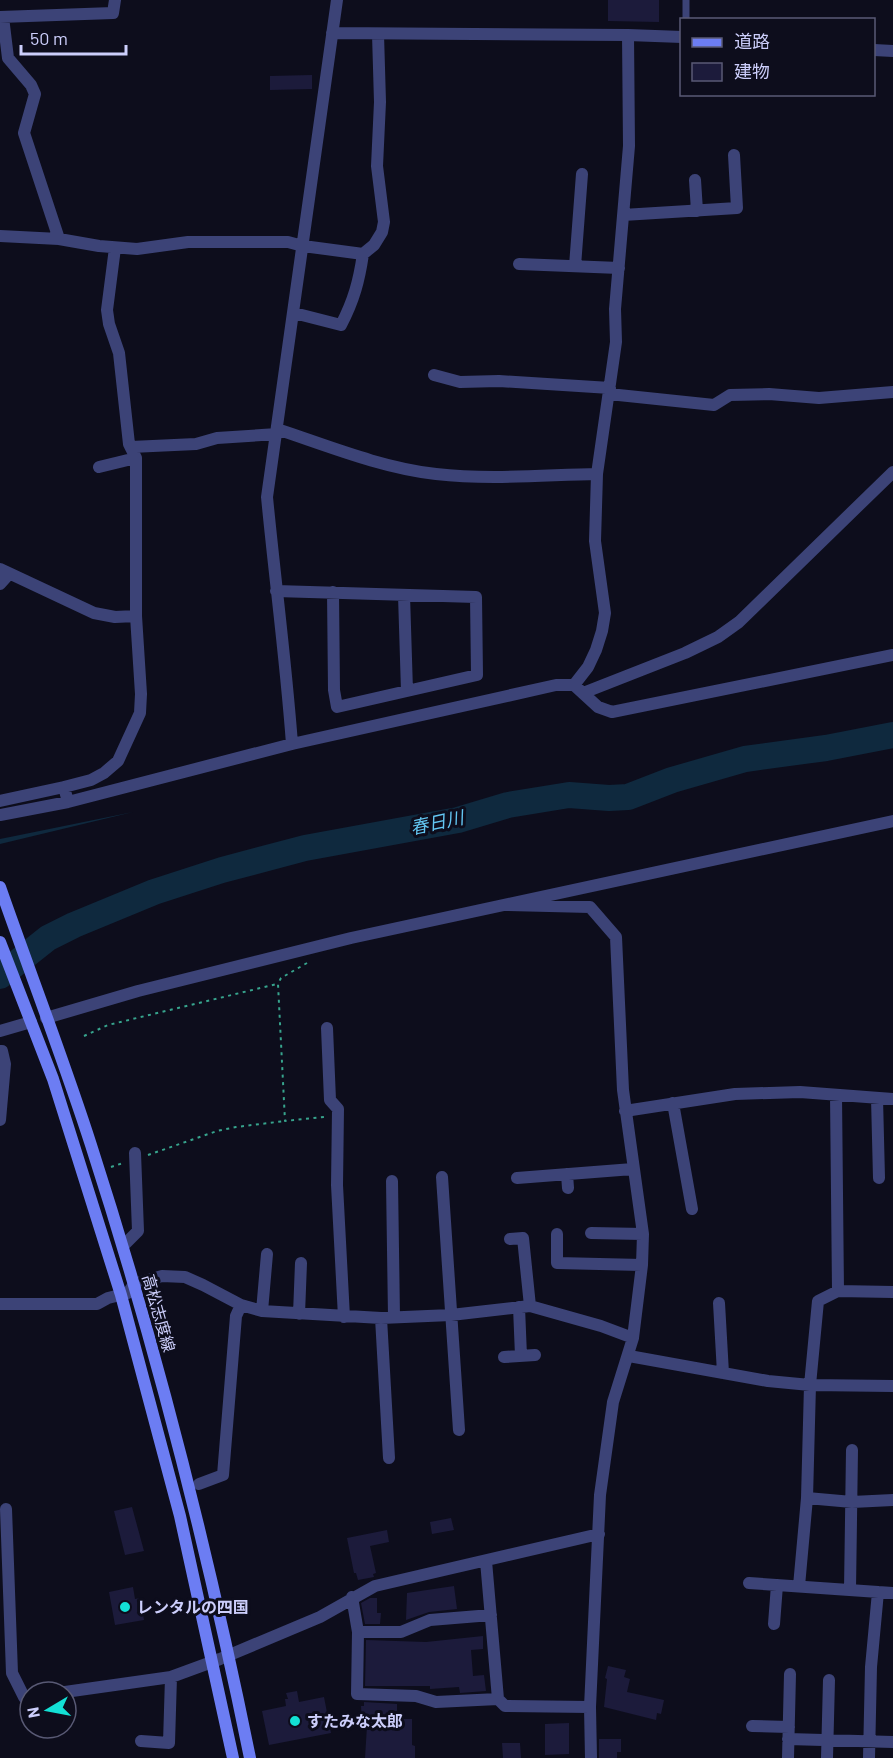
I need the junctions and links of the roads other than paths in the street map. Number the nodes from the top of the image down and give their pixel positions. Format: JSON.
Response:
{"nodes":[{"id":1,"x":115,"y":0,"type":"edge"},
{"id":2,"x":337,"y":0,"type":"edge"},
{"id":3,"x":686,"y":0,"type":"edge"},
{"id":4,"x":1,"y":17,"type":"edge"},
{"id":5,"x":686,"y":18,"type":"edge"},
{"id":6,"x":332,"y":33,"type":"junction"},
{"id":7,"x":378,"y":34,"type":"junction"},
{"id":8,"x":627,"y":35,"type":"junction"},
{"id":9,"x":680,"y":38,"type":"edge"},
{"id":10,"x":875,"y":50,"type":"edge"},
{"id":11,"x":893,"y":51,"type":"edge"},
{"id":12,"x":734,"y":155,"type":"dead end"},
{"id":13,"x":582,"y":174,"type":"dead end"},
{"id":14,"x":695,"y":180,"type":"dead end"},
{"id":15,"x":697,"y":211,"type":"junction"},
{"id":16,"x":623,"y":215,"type":"junction"},
{"id":17,"x":0,"y":236,"type":"edge"},
{"id":18,"x":59,"y":239,"type":"junction"},
{"id":19,"x":303,"y":246,"type":"junction"},
{"id":20,"x":115,"y":248,"type":"junction"},
{"id":21,"x":363,"y":254,"type":"junction"},
{"id":22,"x":519,"y":264,"type":"dead end"},
{"id":23,"x":575,"y":266,"type":"junction"},
{"id":24,"x":618,"y":268,"type":"junction"},
{"id":25,"x":294,"y":313,"type":"junction"},
{"id":26,"x":434,"y":375,"type":"dead end"},
{"id":27,"x":609,"y":391,"type":"junction"},
{"id":28,"x":893,"y":392,"type":"edge"},
{"id":29,"x":277,"y":432,"type":"junction"},
{"id":30,"x":133,"y":452,"type":"junction"},
{"id":31,"x":99,"y":467,"type":"dead end"},
{"id":32,"x":893,"y":472,"type":"edge"},
{"id":33,"x":597,"y":474,"type":"junction"},
{"id":34,"x":5,"y":571,"type":"edge"},
{"id":35,"x":0,"y":584,"type":"edge"},
{"id":36,"x":276,"y":591,"type":"junction"},
{"id":37,"x":333,"y":592,"type":"junction"},
{"id":38,"x":404,"y":595,"type":"junction"},
{"id":39,"x":136,"y":616,"type":"junction"},
{"id":40,"x":893,"y":655,"type":"edge"},
{"id":41,"x":579,"y":689,"type":"junction"},
{"id":42,"x":407,"y":691,"type":"junction"},
{"id":43,"x":292,"y":744,"type":"junction"},
{"id":44,"x":64,"y":787,"type":"junction"},
{"id":45,"x":0,"y":801,"type":"edge"},
{"id":46,"x":68,"y":802,"type":"junction"},
{"id":47,"x":0,"y":814,"type":"edge"},
{"id":48,"x":893,"y":821,"type":"edge"},
{"id":49,"x":0,"y":887,"type":"edge"},
{"id":50,"x":507,"y":905,"type":"junction"},
{"id":51,"x":0,"y":942,"type":"edge"},
{"id":52,"x":45,"y":1013,"type":"junction"},
{"id":53,"x":29,"y":1018,"type":"junction"},
{"id":54,"x":327,"y":1028,"type":"dead end"},
{"id":55,"x":0,"y":1031,"type":"edge"},
{"id":56,"x":0,"y":1051,"type":"edge"},
{"id":57,"x":836,"y":1095,"type":"junction"},
{"id":58,"x":877,"y":1098,"type":"junction"},
{"id":59,"x":893,"y":1099,"type":"edge"},
{"id":60,"x":673,"y":1103,"type":"junction"},
{"id":61,"x":625,"y":1111,"type":"junction"},
{"id":62,"x":0,"y":1120,"type":"edge"},
{"id":63,"x":136,"y":1156,"type":"road end"},
{"id":64,"x":633,"y":1169,"type":"junction"},
{"id":65,"x":567,"y":1174,"type":"junction"},
{"id":66,"x":442,"y":1177,"type":"dead end"},
{"id":67,"x":517,"y":1178,"type":"dead end"},
{"id":68,"x":879,"y":1179,"type":"dead end"},
{"id":69,"x":392,"y":1181,"type":"dead end"},
{"id":70,"x":568,"y":1188,"type":"dead end"},
{"id":71,"x":692,"y":1209,"type":"dead end"},
{"id":72,"x":591,"y":1233,"type":"dead end"},
{"id":73,"x":556,"y":1234,"type":"dead end"},
{"id":74,"x":643,"y":1234,"type":"junction"},
{"id":75,"x":510,"y":1239,"type":"dead end"},
{"id":76,"x":123,"y":1246,"type":"junction"},
{"id":77,"x":267,"y":1254,"type":"dead end"},
{"id":78,"x":301,"y":1263,"type":"dead end"},
{"id":79,"x":642,"y":1265,"type":"junction"},
{"id":80,"x":134,"y":1284,"type":"junction"},
{"id":81,"x":838,"y":1291,"type":"junction"},
{"id":82,"x":893,"y":1292,"type":"edge"},
{"id":83,"x":121,"y":1295,"type":"junction"},
{"id":84,"x":719,"y":1303,"type":"dead end"},
{"id":85,"x":0,"y":1304,"type":"edge"},
{"id":86,"x":241,"y":1305,"type":"junction"},
{"id":87,"x":525,"y":1306,"type":"junction"},
{"id":88,"x":262,"y":1311,"type":"junction"},
{"id":89,"x":299,"y":1314,"type":"junction"},
{"id":90,"x":451,"y":1315,"type":"junction"},
{"id":91,"x":344,"y":1317,"type":"junction"},
{"id":92,"x":388,"y":1318,"type":"junction"},
{"id":93,"x":633,"y":1338,"type":"junction"},
{"id":94,"x":535,"y":1355,"type":"dead end"},
{"id":95,"x":520,"y":1356,"type":"junction"},
{"id":96,"x":629,"y":1356,"type":"junction"},
{"id":97,"x":504,"y":1357,"type":"dead end"},
{"id":98,"x":723,"y":1372,"type":"junction"},
{"id":99,"x":810,"y":1385,"type":"junction"},
{"id":100,"x":893,"y":1386,"type":"edge"},
{"id":101,"x":459,"y":1430,"type":"dead end"},
{"id":102,"x":852,"y":1450,"type":"dead end"},
{"id":103,"x":389,"y":1458,"type":"dead end"},
{"id":104,"x":199,"y":1484,"type":"dead end"},
{"id":105,"x":807,"y":1498,"type":"junction"},
{"id":106,"x":893,"y":1500,"type":"edge"},
{"id":107,"x":852,"y":1503,"type":"junction"},
{"id":108,"x":6,"y":1509,"type":"dead end"},
{"id":109,"x":599,"y":1534,"type":"junction"},
{"id":110,"x":486,"y":1561,"type":"junction"},
{"id":111,"x":749,"y":1583,"type":"dead end"},
{"id":112,"x":777,"y":1585,"type":"junction"},
{"id":113,"x":799,"y":1586,"type":"junction"},
{"id":114,"x":850,"y":1590,"type":"junction"},
{"id":115,"x":878,"y":1592,"type":"junction"},
{"id":116,"x":893,"y":1593,"type":"edge"},
{"id":117,"x":352,"y":1597,"type":"junction"},
{"id":118,"x":492,"y":1616,"type":"junction"},
{"id":119,"x":774,"y":1624,"type":"dead end"},
{"id":120,"x":358,"y":1632,"type":"junction"},
{"id":121,"x":229,"y":1656,"type":"junction"},
{"id":122,"x":213,"y":1662,"type":"junction"},
{"id":123,"x":790,"y":1674,"type":"dead end"},
{"id":124,"x":171,"y":1677,"type":"junction"},
{"id":125,"x":829,"y":1680,"type":"dead end"},
{"id":126,"x":18,"y":1686,"type":"edge"},
{"id":127,"x":78,"y":1690,"type":"edge"},
{"id":128,"x":498,"y":1699,"type":"junction"},
{"id":129,"x":591,"y":1707,"type":"junction"},
{"id":130,"x":752,"y":1726,"type":"dead end"},
{"id":131,"x":788,"y":1733,"type":"junction"},
{"id":132,"x":827,"y":1740,"type":"junction"},
{"id":133,"x":141,"y":1741,"type":"dead end"},
{"id":134,"x":869,"y":1741,"type":"junction"},
{"id":135,"x":893,"y":1742,"type":"edge"},
{"id":136,"x":233,"y":1758,"type":"edge"},
{"id":137,"x":249,"y":1758,"type":"edge"},
{"id":138,"x":591,"y":1758,"type":"edge"},
{"id":139,"x":788,"y":1758,"type":"edge"},
{"id":140,"x":827,"y":1758,"type":"edge"},
{"id":141,"x":869,"y":1758,"type":"edge"}],
"edges":[{"from":1,"to":4,"type":"street"},
{"from":2,"to":6,"type":"street"},
{"from":3,"to":5,"type":"lane"},
{"from":4,"to":18,"type":"street"},
{"from":6,"to":7,"type":"street"},
{"from":6,"to":19,"type":"street"},
{"from":7,"to":8,"type":"street"},
{"from":7,"to":21,"type":"street"},
{"from":8,"to":9,"type":"street"},
{"from":8,"to":16,"type":"street"},
{"from":10,"to":11,"type":"street"},
{"from":12,"to":15,"type":"street"},
{"from":13,"to":23,"type":"street"},
{"from":14,"to":15,"type":"street"},
{"from":15,"to":16,"type":"street"},
{"from":16,"to":24,"type":"street"},
{"from":17,"to":18,"type":"street"},
{"from":18,"to":20,"type":"street"},
{"from":19,"to":20,"type":"street"},
{"from":19,"to":21,"type":"street"},
{"from":19,"to":25,"type":"street"},
{"from":20,"to":30,"type":"street"},
{"from":21,"to":25,"type":"street"},
{"from":22,"to":23,"type":"street"},
{"from":23,"to":24,"type":"street"},
{"from":24,"to":27,"type":"street"},
{"from":25,"to":29,"type":"street"},
{"from":26,"to":27,"type":"street"},
{"from":27,"to":28,"type":"street"},
{"from":27,"to":33,"type":"street"},
{"from":29,"to":30,"type":"street"},
{"from":29,"to":33,"type":"street"},
{"from":29,"to":36,"type":"street"},
{"from":30,"to":31,"type":"street"},
{"from":30,"to":39,"type":"street"},
{"from":32,"to":41,"type":"street"},
{"from":33,"to":41,"type":"street"},
{"from":34,"to":35,"type":"street"},
{"from":34,"to":39,"type":"street"},
{"from":36,"to":37,"type":"street"},
{"from":36,"to":43,"type":"street"},
{"from":37,"to":38,"type":"street"},
{"from":37,"to":42,"type":"street"},
{"from":38,"to":42,"type":"street"},
{"from":38,"to":42,"type":"street"},
{"from":39,"to":44,"type":"street"},
{"from":40,"to":41,"type":"street"},
{"from":41,"to":43,"type":"street"},
{"from":43,"to":46,"type":"street"},
{"from":44,"to":45,"type":"street"},
{"from":44,"to":46,"type":"street"},
{"from":46,"to":47,"type":"street"},
{"from":48,"to":50,"type":"street"},
{"from":49,"to":52,"type":"main road","name":"高松志度線"},
{"from":50,"to":52,"type":"street"},
{"from":50,"to":61,"type":"street"},
{"from":51,"to":53,"type":"main road","name":"高松志度線"},
{"from":52,"to":76,"type":"main road","name":"高松志度線"},
{"from":53,"to":55,"type":"street"},
{"from":53,"to":83,"type":"main road","name":"高松志度線"},
{"from":54,"to":91,"type":"street"},
{"from":56,"to":62,"type":"street"},
{"from":57,"to":58,"type":"street"},
{"from":57,"to":60,"type":"street"},
{"from":57,"to":81,"type":"street"},
{"from":58,"to":59,"type":"street"},
{"from":58,"to":68,"type":"street"},
{"from":60,"to":61,"type":"street"},
{"from":60,"to":71,"type":"street"},
{"from":61,"to":64,"type":"street"},
{"from":63,"to":76,"type":"street"},
{"from":64,"to":65,"type":"street"},
{"from":64,"to":74,"type":"street"},
{"from":65,"to":67,"type":"street"},
{"from":65,"to":70,"type":"street"},
{"from":66,"to":90,"type":"street"},
{"from":69,"to":92,"type":"street"},
{"from":72,"to":74,"type":"street"},
{"from":73,"to":79,"type":"street"},
{"from":74,"to":79,"type":"street"},
{"from":75,"to":87,"type":"street"},
{"from":76,"to":80,"type":"main road","name":"高松志度線"},
{"from":77,"to":88,"type":"street"},
{"from":78,"to":89,"type":"street"},
{"from":79,"to":93,"type":"street"},
{"from":80,"to":83,"type":"street"},
{"from":80,"to":86,"type":"street"},
{"from":80,"to":121,"type":"main road","name":"高松志度線"},
{"from":81,"to":82,"type":"street"},
{"from":81,"to":99,"type":"street"},
{"from":83,"to":85,"type":"street"},
{"from":83,"to":122,"type":"main road","name":"高松志度線"},
{"from":84,"to":98,"type":"street"},
{"from":86,"to":88,"type":"street"},
{"from":86,"to":104,"type":"street"},
{"from":87,"to":90,"type":"street"},
{"from":87,"to":93,"type":"street"},
{"from":87,"to":95,"type":"street"},
{"from":88,"to":89,"type":"street"},
{"from":89,"to":91,"type":"street"},
{"from":90,"to":92,"type":"street"},
{"from":90,"to":101,"type":"street"},
{"from":91,"to":92,"type":"street"},
{"from":92,"to":103,"type":"street"},
{"from":93,"to":96,"type":"street"},
{"from":94,"to":95,"type":"street"},
{"from":95,"to":97,"type":"street"},
{"from":96,"to":98,"type":"street"},
{"from":96,"to":109,"type":"street"},
{"from":98,"to":99,"type":"street"},
{"from":99,"to":100,"type":"street"},
{"from":99,"to":105,"type":"street"},
{"from":102,"to":107,"type":"street"},
{"from":105,"to":107,"type":"street"},
{"from":105,"to":113,"type":"street"},
{"from":106,"to":107,"type":"street"},
{"from":107,"to":114,"type":"street"},
{"from":108,"to":126,"type":"street"},
{"from":109,"to":110,"type":"street"},
{"from":109,"to":129,"type":"street"},
{"from":110,"to":117,"type":"street"},
{"from":110,"to":118,"type":"street"},
{"from":111,"to":112,"type":"street"},
{"from":112,"to":113,"type":"street"},
{"from":112,"to":119,"type":"street"},
{"from":113,"to":114,"type":"street"},
{"from":114,"to":115,"type":"street"},
{"from":115,"to":116,"type":"street"},
{"from":115,"to":134,"type":"street"},
{"from":117,"to":120,"type":"street"},
{"from":117,"to":121,"type":"street"},
{"from":118,"to":120,"type":"street"},
{"from":118,"to":128,"type":"street"},
{"from":120,"to":128,"type":"street"},
{"from":121,"to":122,"type":"street"},
{"from":121,"to":137,"type":"main road","name":"高松志度線"},
{"from":122,"to":124,"type":"street"},
{"from":122,"to":136,"type":"main road","name":"高松志度線"},
{"from":123,"to":131,"type":"street"},
{"from":124,"to":127,"type":"street"},
{"from":124,"to":133,"type":"street"},
{"from":125,"to":132,"type":"street"},
{"from":128,"to":129,"type":"street"},
{"from":129,"to":138,"type":"street"},
{"from":130,"to":131,"type":"street"},
{"from":131,"to":132,"type":"street"},
{"from":131,"to":139,"type":"street"},
{"from":132,"to":134,"type":"street"},
{"from":132,"to":140,"type":"street"},
{"from":134,"to":135,"type":"street"},
{"from":134,"to":141,"type":"street"}]}
